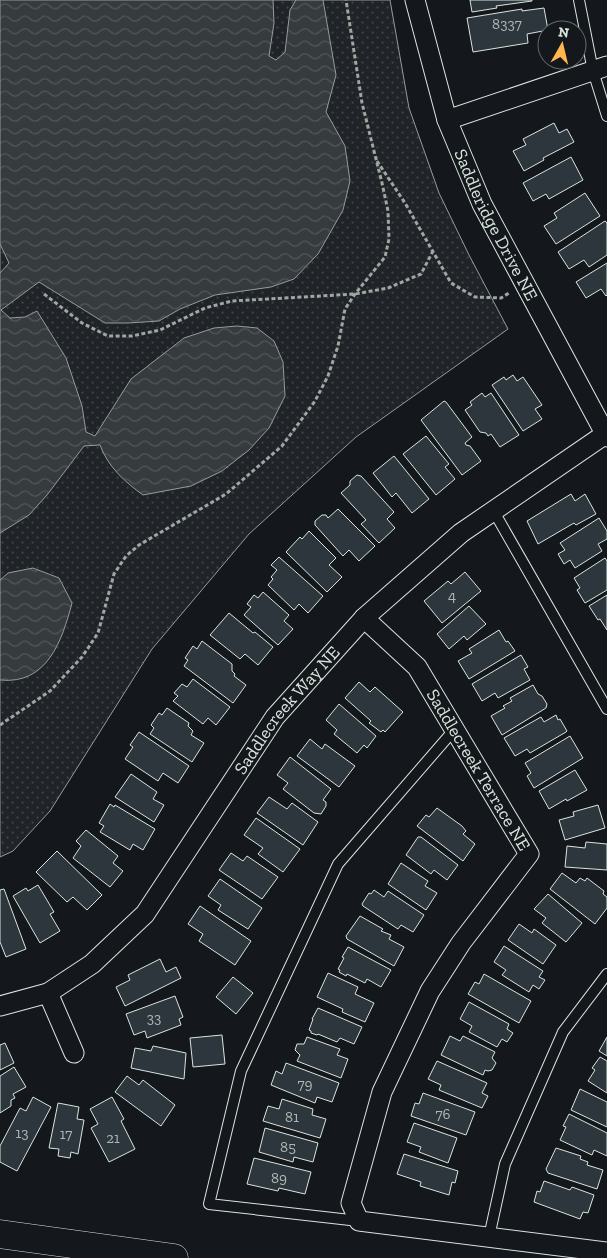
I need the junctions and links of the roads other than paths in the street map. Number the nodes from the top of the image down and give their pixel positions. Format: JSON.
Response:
{"nodes":[{"id":1,"x":416,"y":0,"type":"edge"},
{"id":2,"x":579,"y":0,"type":"edge"},
{"id":3,"x":600,"y":69,"type":"edge"},
{"id":4,"x":607,"y":116,"type":"edge"},
{"id":5,"x":448,"y":120,"type":"junction"},
{"id":6,"x":606,"y":435,"type":"edge"},
{"id":7,"x":493,"y":510,"type":"junction"},
{"id":8,"x":364,"y":618,"type":"junction"},
{"id":9,"x":607,"y":708,"type":"edge"},
{"id":10,"x":454,"y":730,"type":"junction"},
{"id":11,"x":607,"y":974,"type":"edge"},
{"id":12,"x":48,"y":993,"type":"junction"},
{"id":13,"x":0,"y":1006,"type":"edge"},
{"id":14,"x":74,"y":1053,"type":"dead end"},
{"id":15,"x":359,"y":1221,"type":"junction"},
{"id":16,"x":0,"y":1225,"type":"edge"},
{"id":17,"x":0,"y":1234,"type":"edge"},
{"id":18,"x":490,"y":1237,"type":"junction"},
{"id":19,"x":41,"y":1240,"type":"junction"},
{"id":20,"x":607,"y":1252,"type":"edge"},
{"id":21,"x":174,"y":1258,"type":"edge"}],
"edges":[{"from":1,"to":5,"type":"street","name":"Saddleridge Drive NE"},
{"from":2,"to":3,"type":"lane"},
{"from":3,"to":4,"type":"lane"},
{"from":3,"to":5,"type":"street"},
{"from":5,"to":6,"type":"street","name":"Saddleridge Drive NE"},
{"from":6,"to":7,"type":"street","name":"Saddlecreek Way NE"},
{"from":7,"to":8,"type":"street","name":"Saddlecreek Way NE"},
{"from":7,"to":9,"type":"lane"},
{"from":8,"to":10,"type":"street","name":"Saddlecreek Terrace NE"},
{"from":8,"to":12,"type":"street","name":"Saddlecreek Way NE"},
{"from":10,"to":15,"type":"street","name":"Saddlecreek Terrace NE"},
{"from":10,"to":15,"type":"lane"},
{"from":11,"to":18,"type":"lane"},
{"from":12,"to":13,"type":"street","name":"Saddlecreek Way NE"},
{"from":12,"to":14,"type":"street"},
{"from":15,"to":18,"type":"street"},
{"from":16,"to":19,"type":"main road"},
{"from":17,"to":19,"type":"main road"},
{"from":18,"to":20,"type":"street"},
{"from":19,"to":21,"type":"main road"}]}
